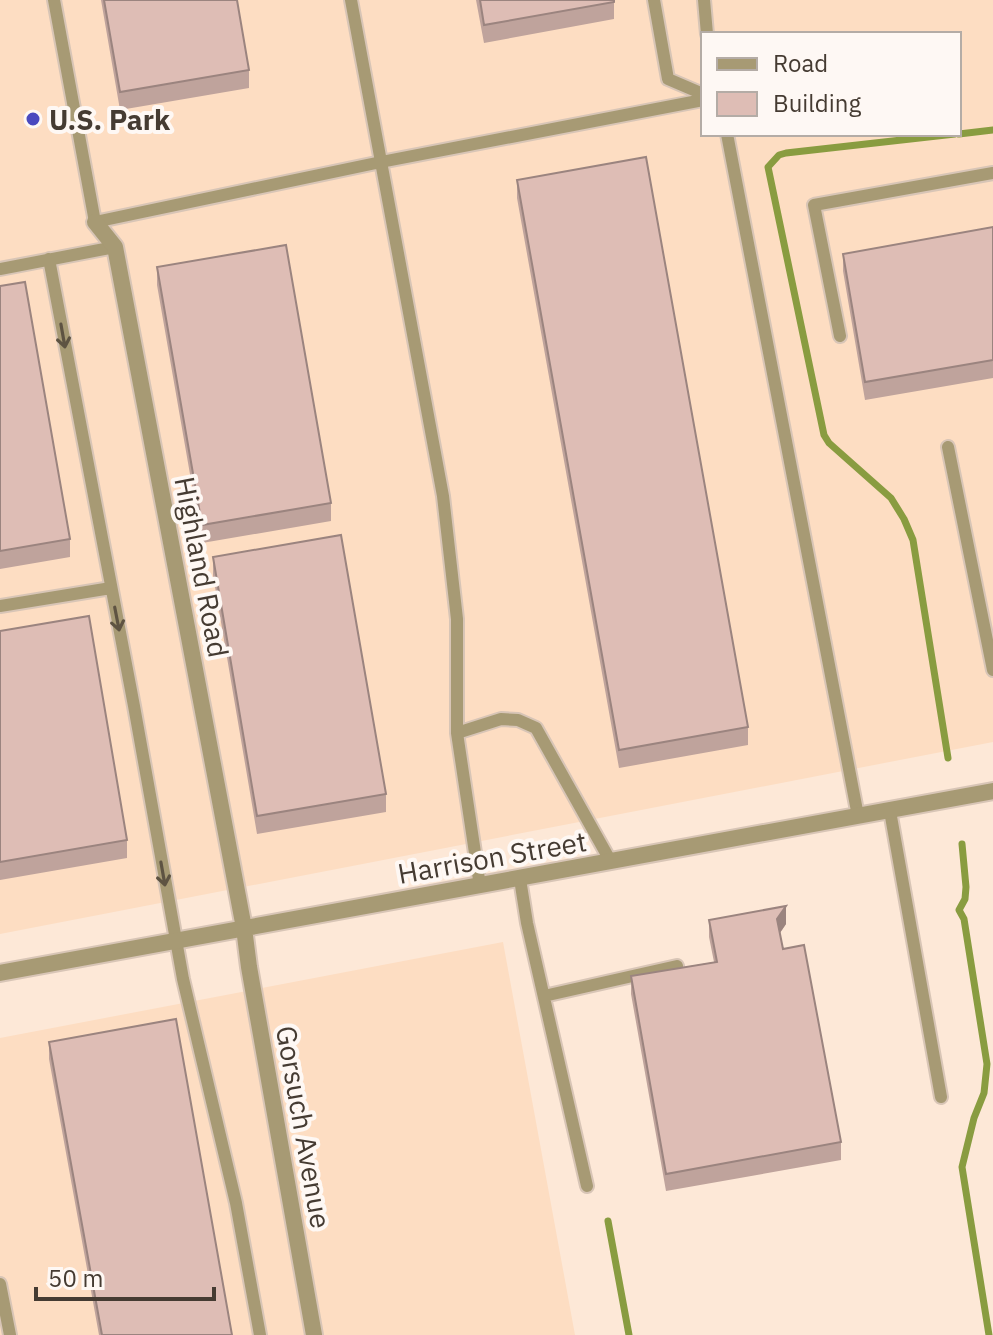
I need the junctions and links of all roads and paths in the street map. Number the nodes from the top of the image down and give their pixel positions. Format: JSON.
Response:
{"nodes":[{"id":1,"x":54,"y":0,"type":"edge"},
{"id":2,"x":351,"y":0,"type":"edge"},
{"id":3,"x":654,"y":0,"type":"edge"},
{"id":4,"x":704,"y":0,"type":"edge"},
{"id":5,"x":707,"y":32,"type":"edge"},
{"id":6,"x":701,"y":96,"type":"edge"},
{"id":7,"x":701,"y":97,"type":"edge"},
{"id":8,"x":727,"y":136,"type":"edge"},
{"id":9,"x":381,"y":162,"type":"junction"},
{"id":10,"x":993,"y":173,"type":"edge"},
{"id":11,"x":95,"y":222,"type":"junction"},
{"id":12,"x":115,"y":247,"type":"junction"},
{"id":13,"x":49,"y":259,"type":"junction"},
{"id":14,"x":0,"y":269,"type":"edge"},
{"id":15,"x":840,"y":336,"type":"dead end"},
{"id":16,"x":948,"y":447,"type":"dead end"},
{"id":17,"x":111,"y":588,"type":"junction"},
{"id":18,"x":0,"y":606,"type":"edge"},
{"id":19,"x":993,"y":670,"type":"edge"},
{"id":20,"x":457,"y":733,"type":"junction"},
{"id":21,"x":993,"y":791,"type":"edge"},
{"id":22,"x":890,"y":811,"type":"junction"},
{"id":23,"x":858,"y":816,"type":"junction"},
{"id":24,"x":611,"y":862,"type":"junction"},
{"id":25,"x":520,"y":879,"type":"junction"},
{"id":26,"x":480,"y":886,"type":"junction"},
{"id":27,"x":244,"y":928,"type":"junction"},
{"id":28,"x":175,"y":941,"type":"junction"},
{"id":29,"x":677,"y":966,"type":"edge"},
{"id":30,"x":0,"y":973,"type":"edge"},
{"id":31,"x":544,"y":996,"type":"junction"},
{"id":32,"x":941,"y":1097,"type":"dead end"},
{"id":33,"x":587,"y":1186,"type":"dead end"},
{"id":34,"x":0,"y":1284,"type":"edge"},
{"id":35,"x":10,"y":1335,"type":"edge"},
{"id":36,"x":260,"y":1335,"type":"edge"},
{"id":37,"x":314,"y":1335,"type":"edge"}],
"edges":[{"from":1,"to":11,"type":"lane"},
{"from":2,"to":9,"type":"lane"},
{"from":3,"to":6,"type":"lane"},
{"from":4,"to":5,"type":"lane"},
{"from":7,"to":9,"type":"lane"},
{"from":8,"to":23,"type":"lane"},
{"from":9,"to":11,"type":"lane"},
{"from":9,"to":20,"type":"lane"},
{"from":10,"to":15,"type":"lane"},
{"from":11,"to":12,"type":"street","name":"Highland Road"},
{"from":12,"to":13,"type":"lane"},
{"from":12,"to":27,"type":"street","name":"Highland Road"},
{"from":13,"to":14,"type":"lane"},
{"from":13,"to":17,"type":"lane","one_way":true},
{"from":16,"to":19,"type":"lane"},
{"from":17,"to":18,"type":"lane"},
{"from":17,"to":28,"type":"lane","one_way":true},
{"from":20,"to":24,"type":"lane"},
{"from":20,"to":26,"type":"lane"},
{"from":21,"to":22,"type":"street","name":"Harrison Street"},
{"from":22,"to":23,"type":"street","name":"Harrison Street"},
{"from":22,"to":32,"type":"lane"},
{"from":23,"to":24,"type":"street","name":"Harrison Street"},
{"from":24,"to":25,"type":"street","name":"Harrison Street"},
{"from":25,"to":26,"type":"street","name":"Harrison Street"},
{"from":25,"to":31,"type":"lane"},
{"from":26,"to":27,"type":"street","name":"Harrison Street"},
{"from":27,"to":28,"type":"street","name":"Harrison Street"},
{"from":27,"to":37,"type":"street","name":"Gorsuch Avenue"},
{"from":28,"to":30,"type":"street","name":"Harrison Street"},
{"from":28,"to":36,"type":"lane"},
{"from":29,"to":31,"type":"lane"},
{"from":31,"to":33,"type":"lane"},
{"from":34,"to":35,"type":"lane"}]}
